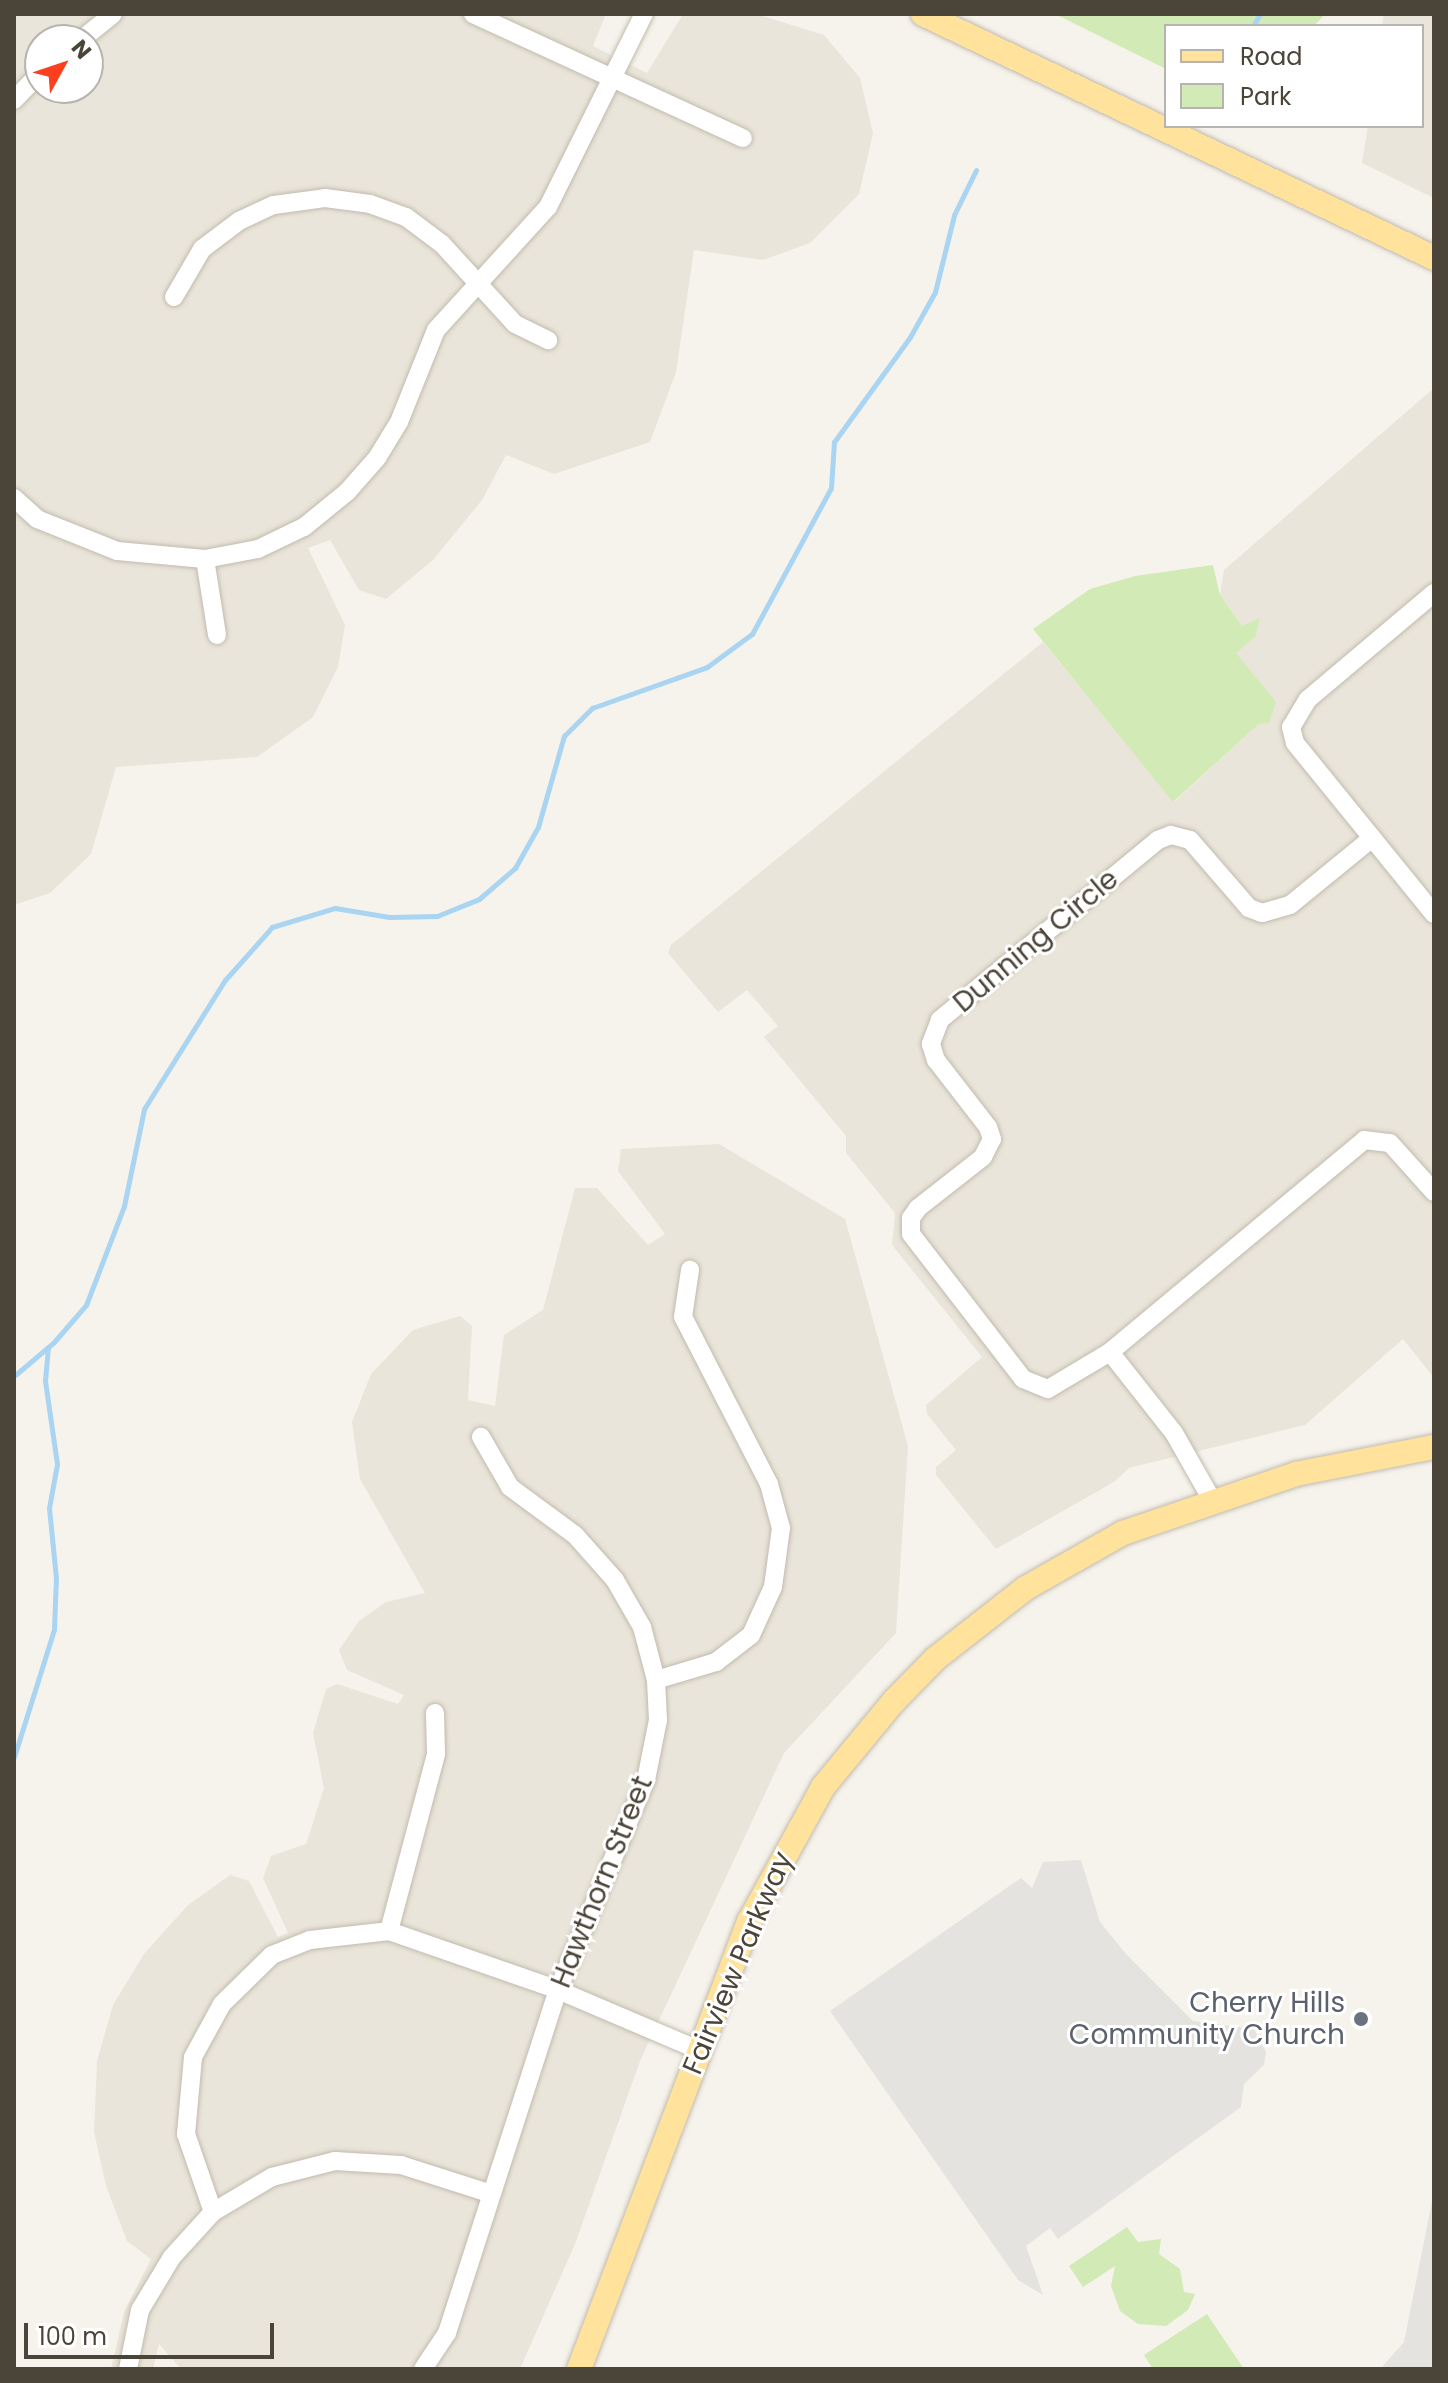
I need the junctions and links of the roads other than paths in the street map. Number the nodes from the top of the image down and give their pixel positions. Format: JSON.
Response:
{"nodes":[{"id":1,"x":473,"y":14,"type":"edge"},
{"id":2,"x":644,"y":14,"type":"edge"},
{"id":3,"x":923,"y":14,"type":"edge"},
{"id":4,"x":612,"y":81,"type":"junction"},
{"id":5,"x":743,"y":138,"type":"dead end"},
{"id":6,"x":1434,"y":258,"type":"edge"},
{"id":7,"x":479,"y":284,"type":"junction"},
{"id":8,"x":174,"y":297,"type":"dead end"},
{"id":9,"x":548,"y":340,"type":"dead end"},
{"id":10,"x":14,"y":498,"type":"edge"},
{"id":11,"x":205,"y":559,"type":"junction"},
{"id":12,"x":1434,"y":593,"type":"edge"},
{"id":13,"x":217,"y":635,"type":"dead end"},
{"id":14,"x":1371,"y":839,"type":"junction"},
{"id":15,"x":1434,"y":914,"type":"edge"},
{"id":16,"x":1434,"y":1192,"type":"edge"},
{"id":17,"x":690,"y":1270,"type":"dead end"},
{"id":18,"x":1110,"y":1352,"type":"junction"},
{"id":19,"x":481,"y":1437,"type":"dead end"},
{"id":20,"x":1434,"y":1447,"type":"edge"},
{"id":21,"x":1212,"y":1500,"type":"junction"},
{"id":22,"x":656,"y":1680,"type":"junction"},
{"id":23,"x":435,"y":1713,"type":"dead end"},
{"id":24,"x":389,"y":1931,"type":"junction"},
{"id":25,"x":558,"y":1990,"type":"junction"},
{"id":26,"x":699,"y":2050,"type":"junction"},
{"id":27,"x":489,"y":2193,"type":"junction"},
{"id":28,"x":213,"y":2212,"type":"junction"},
{"id":29,"x":128,"y":2369,"type":"edge"},
{"id":30,"x":423,"y":2369,"type":"edge"},
{"id":31,"x":579,"y":2369,"type":"edge"}],
"edges":[{"from":1,"to":4,"type":"street"},
{"from":2,"to":4,"type":"street"},
{"from":3,"to":6,"type":"main road"},
{"from":4,"to":5,"type":"street"},
{"from":4,"to":7,"type":"street"},
{"from":7,"to":8,"type":"street"},
{"from":7,"to":9,"type":"street"},
{"from":7,"to":11,"type":"street"},
{"from":10,"to":11,"type":"street"},
{"from":11,"to":13,"type":"street"},
{"from":12,"to":14,"type":"street"},
{"from":14,"to":15,"type":"street"},
{"from":14,"to":18,"type":"street","name":"Dunning Circle"},
{"from":16,"to":18,"type":"street","name":"Dunning Circle"},
{"from":17,"to":22,"type":"street"},
{"from":18,"to":21,"type":"street"},
{"from":19,"to":22,"type":"street","name":"Hawthorn Street"},
{"from":20,"to":21,"type":"main road","name":"Fairview Parkway"},
{"from":21,"to":26,"type":"main road","name":"Fairview Parkway"},
{"from":22,"to":25,"type":"street","name":"Hawthorn Street"},
{"from":23,"to":24,"type":"street"},
{"from":24,"to":25,"type":"street"},
{"from":24,"to":28,"type":"street"},
{"from":25,"to":26,"type":"street"},
{"from":25,"to":27,"type":"street","name":"Hawthorn Street"},
{"from":26,"to":31,"type":"main road","name":"Fairview Parkway"},
{"from":27,"to":28,"type":"street"},
{"from":27,"to":30,"type":"street","name":"Hawthorn Street"},
{"from":28,"to":29,"type":"street"}]}
